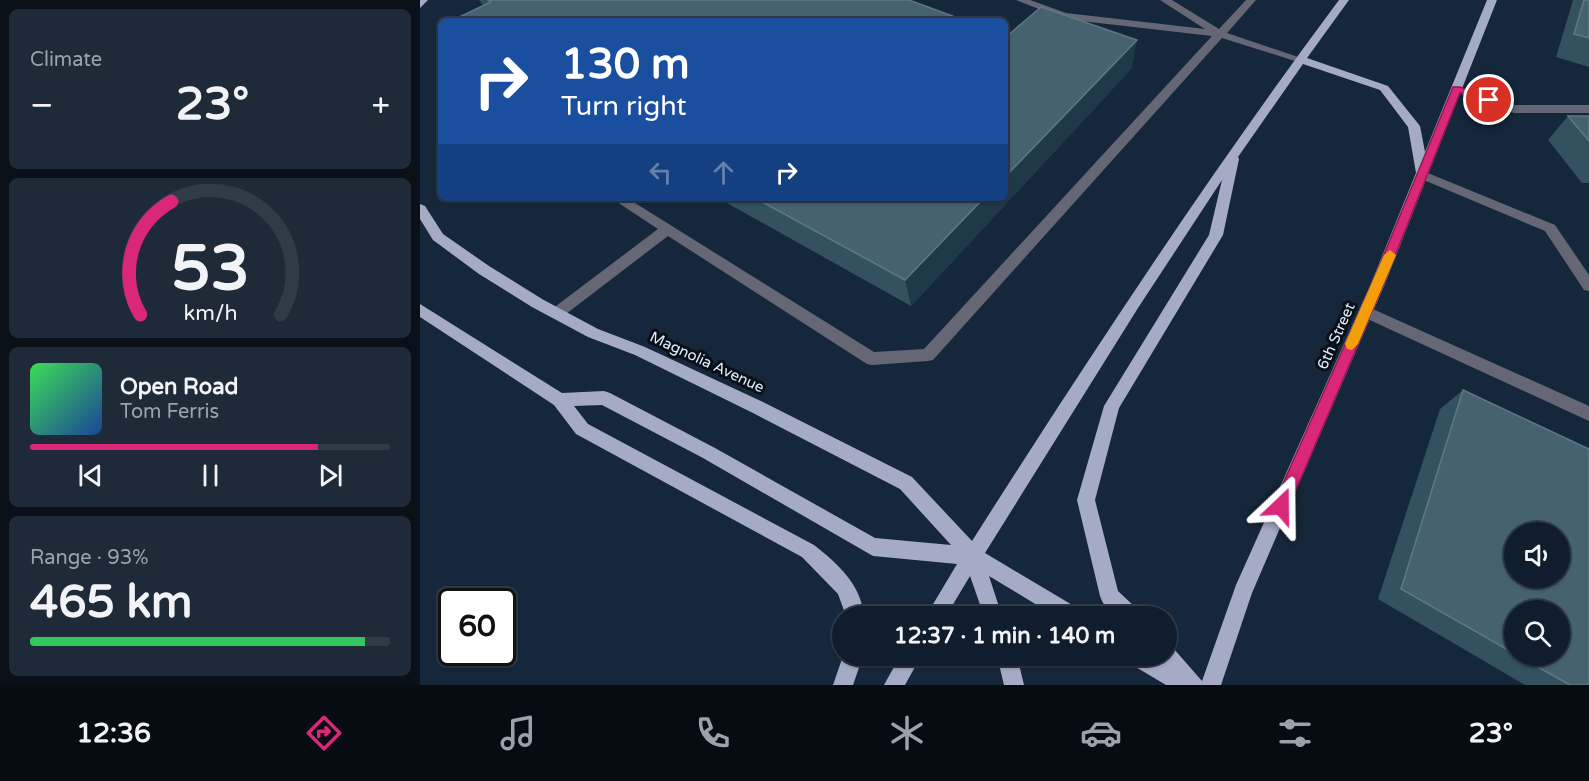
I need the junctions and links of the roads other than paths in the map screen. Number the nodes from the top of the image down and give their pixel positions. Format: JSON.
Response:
{"nodes":[{"id":1,"x":423,"y":0,"type":"edge"},
{"id":2,"x":1021,"y":0,"type":"edge"},
{"id":3,"x":1165,"y":0,"type":"edge"},
{"id":4,"x":1251,"y":0,"type":"edge"},
{"id":5,"x":1344,"y":0,"type":"edge"},
{"id":6,"x":1492,"y":0,"type":"edge"},
{"id":7,"x":420,"y":5,"type":"edge"},
{"id":8,"x":1220,"y":34,"type":"junction"},
{"id":9,"x":1299,"y":59,"type":"junction"},
{"id":10,"x":1457,"y":89,"type":"junction"},
{"id":11,"x":1589,"y":109,"type":"edge"},
{"id":12,"x":1235,"y":150,"type":"junction"},
{"id":13,"x":1423,"y":175,"type":"junction"},
{"id":14,"x":622,"y":201,"type":"edge"},
{"id":15,"x":420,"y":209,"type":"edge"},
{"id":16,"x":668,"y":230,"type":"junction"},
{"id":17,"x":1589,"y":286,"type":"edge"},
{"id":18,"x":420,"y":310,"type":"edge"},
{"id":19,"x":1366,"y":312,"type":"junction"},
{"id":20,"x":557,"y":313,"type":"junction"},
{"id":21,"x":560,"y":400,"type":"junction"},
{"id":22,"x":1589,"y":414,"type":"edge"},
{"id":23,"x":973,"y":556,"type":"junction"},
{"id":24,"x":855,"y":606,"type":"edge"},
{"id":25,"x":941,"y":606,"type":"edge"},
{"id":26,"x":990,"y":606,"type":"edge"},
{"id":27,"x":1056,"y":606,"type":"edge"},
{"id":28,"x":1120,"y":606,"type":"edge"},
{"id":29,"x":850,"y":666,"type":"edge"},
{"id":30,"x":905,"y":666,"type":"edge"},
{"id":31,"x":1009,"y":666,"type":"edge"},
{"id":32,"x":1153,"y":666,"type":"edge"},
{"id":33,"x":1176,"y":666,"type":"edge"},
{"id":34,"x":843,"y":685,"type":"edge"},
{"id":35,"x":894,"y":685,"type":"edge"},
{"id":36,"x":1014,"y":685,"type":"edge"},
{"id":37,"x":1185,"y":685,"type":"edge"},
{"id":38,"x":1194,"y":685,"type":"edge"},
{"id":39,"x":1211,"y":685,"type":"edge"}],
"edges":[{"from":1,"to":7,"type":"main road"},
{"from":2,"to":8,"type":"lane"},
{"from":3,"to":8,"type":"lane"},
{"from":4,"to":8,"type":"lane"},
{"from":5,"to":9,"type":"main road"},
{"from":6,"to":10,"type":"main road","name":"6th Street"},
{"from":8,"to":9,"type":"lane"},
{"from":8,"to":16,"type":"lane"},
{"from":9,"to":12,"type":"main road"},
{"from":9,"to":13,"type":"main road"},
{"from":10,"to":11,"type":"lane"},
{"from":10,"to":13,"type":"main road","name":"6th Street"},
{"from":12,"to":23,"type":"main road"},
{"from":12,"to":28,"type":"main road"},
{"from":13,"to":17,"type":"lane"},
{"from":13,"to":19,"type":"main road","name":"6th Street"},
{"from":14,"to":16,"type":"lane"},
{"from":15,"to":20,"type":"main road","name":"Magnolia Avenue"},
{"from":16,"to":20,"type":"lane"},
{"from":18,"to":21,"type":"main road"},
{"from":19,"to":22,"type":"lane"},
{"from":19,"to":39,"type":"main road","name":"6th Street"},
{"from":20,"to":23,"type":"main road","name":"Magnolia Avenue"},
{"from":21,"to":23,"type":"main road","name":"Magnolia Avenue"},
{"from":21,"to":24,"type":"main road"},
{"from":23,"to":25,"type":"main road"},
{"from":23,"to":26,"type":"main road"},
{"from":23,"to":27,"type":"main road","name":"Magnolia Avenue"},
{"from":29,"to":34,"type":"main road"},
{"from":30,"to":35,"type":"main road"},
{"from":31,"to":36,"type":"main road"},
{"from":32,"to":37,"type":"main road"},
{"from":33,"to":38,"type":"main road"}]}
